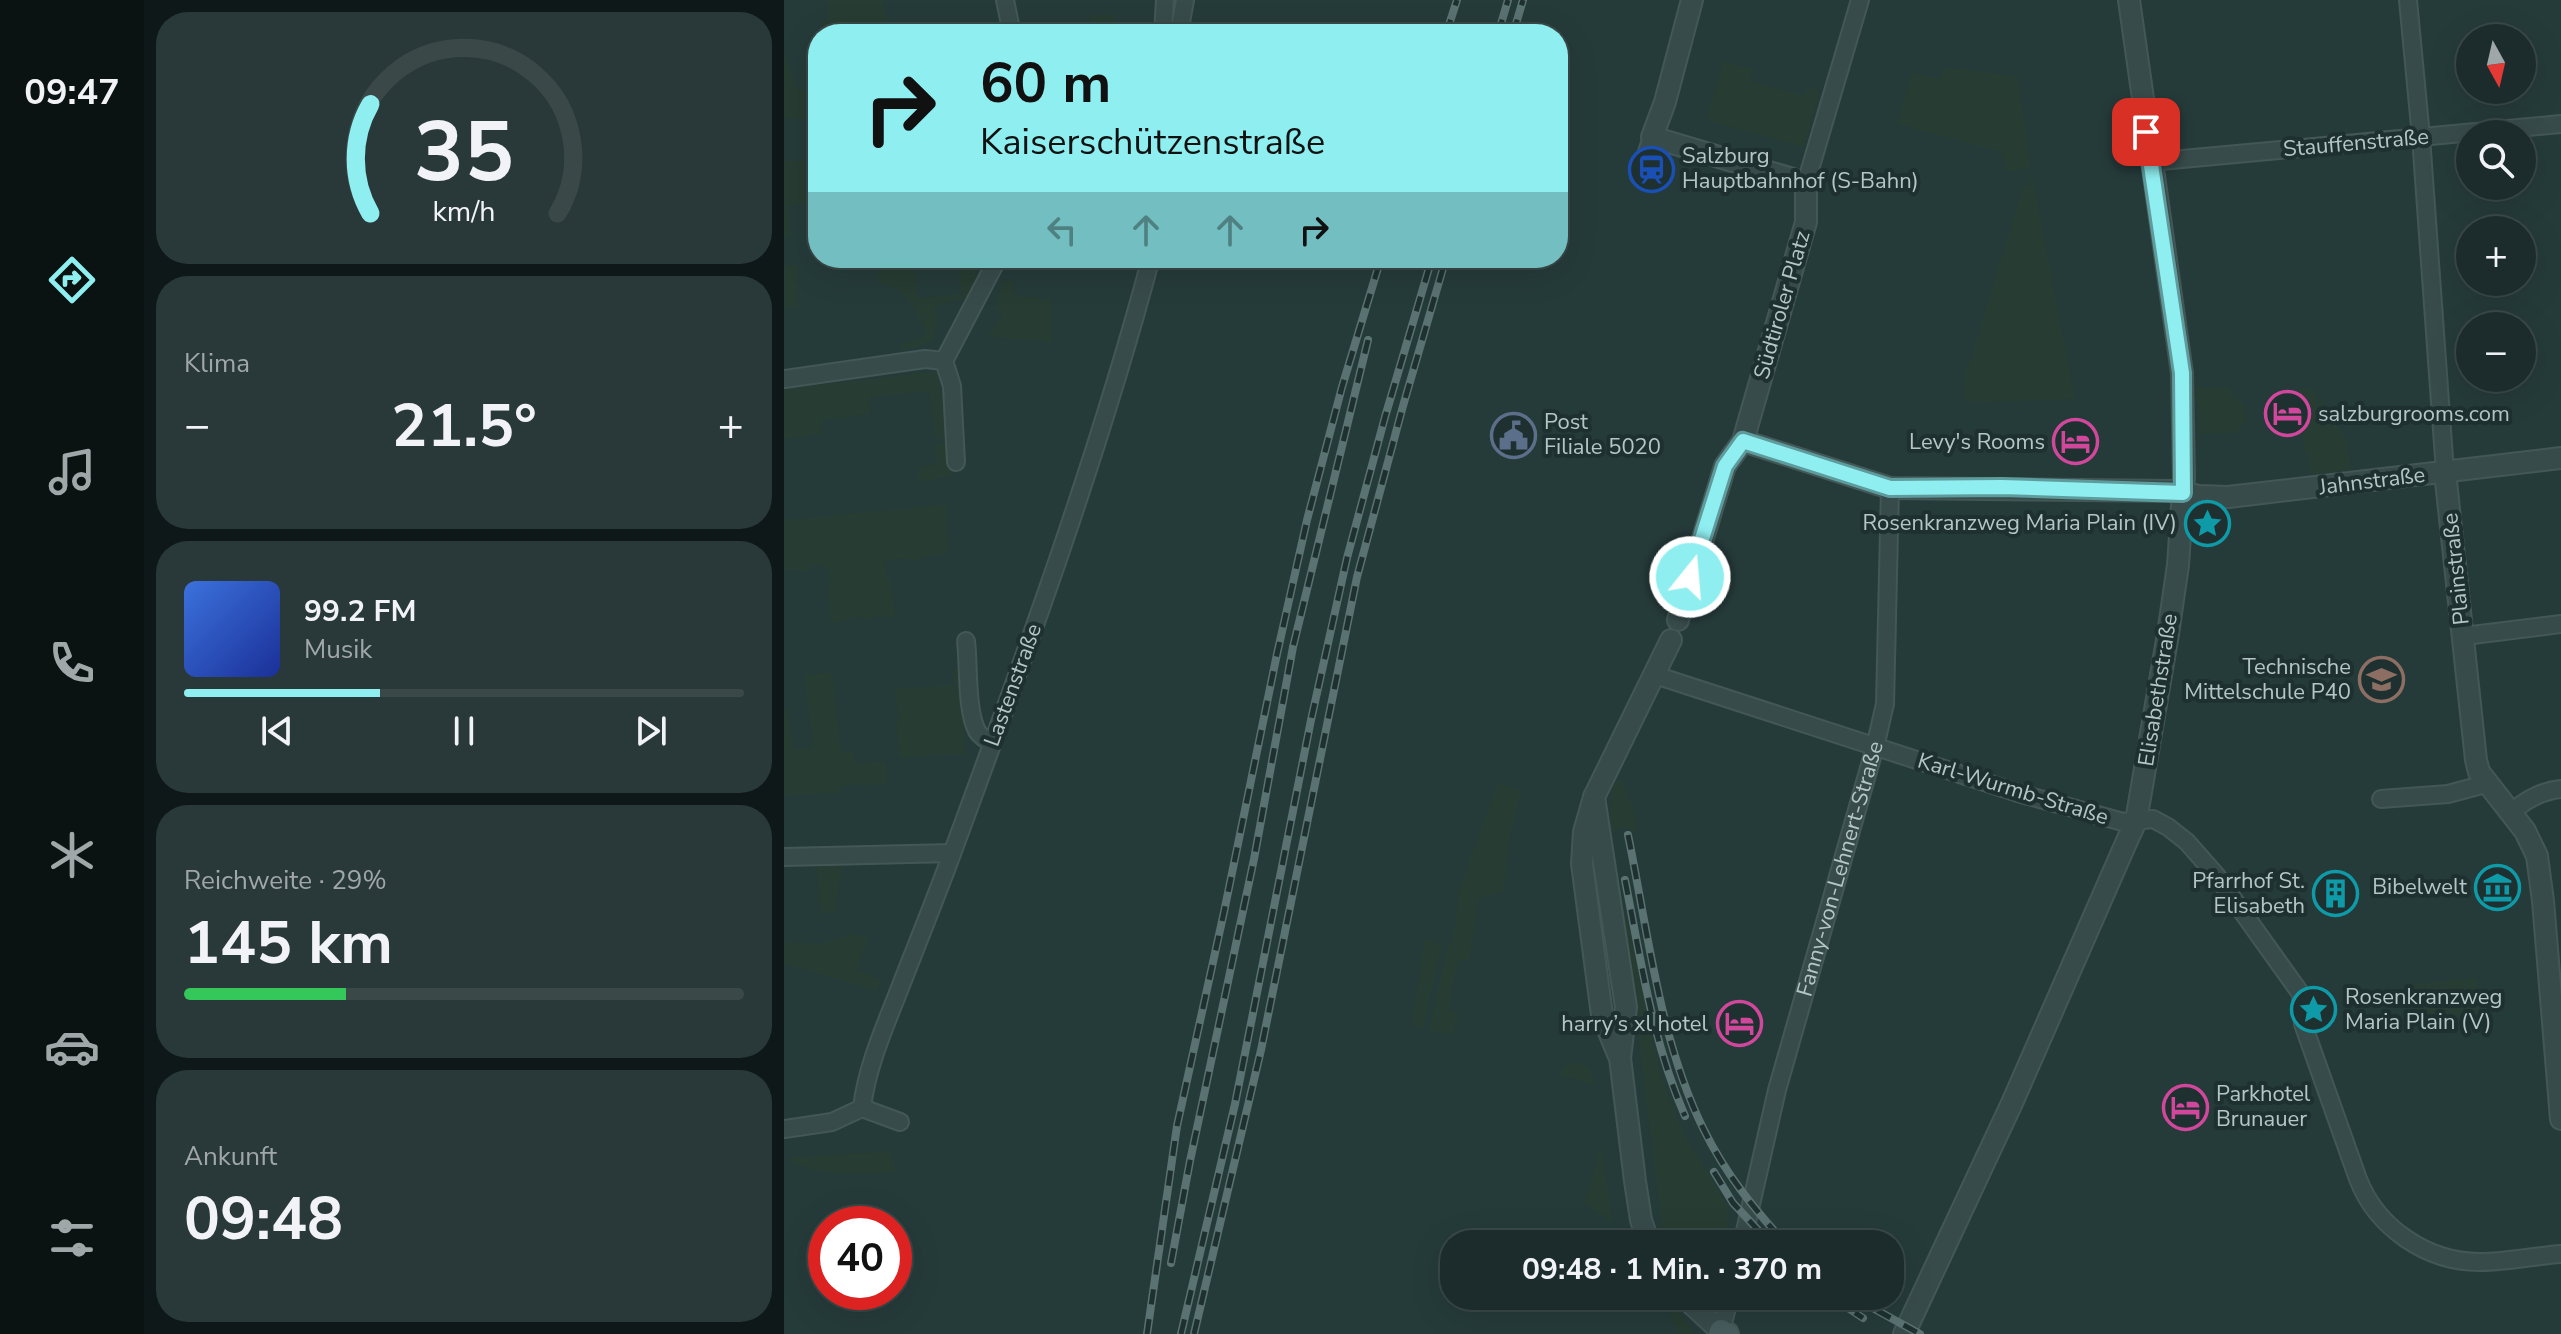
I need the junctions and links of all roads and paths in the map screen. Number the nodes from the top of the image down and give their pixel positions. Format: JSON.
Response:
{"nodes":[{"id":1,"x":1005,"y":0,"type":"edge"},
{"id":2,"x":1165,"y":0,"type":"edge"},
{"id":3,"x":1185,"y":0,"type":"edge"},
{"id":4,"x":1692,"y":0,"type":"edge"},
{"id":5,"x":1860,"y":0,"type":"edge"},
{"id":6,"x":2129,"y":0,"type":"edge"},
{"id":7,"x":2408,"y":0,"type":"edge"},
{"id":8,"x":1010,"y":24,"type":"edge"},
{"id":9,"x":1164,"y":24,"type":"edge"},
{"id":10,"x":1181,"y":24,"type":"edge"},
{"id":11,"x":2561,"y":124,"type":"edge"},
{"id":12,"x":1652,"y":137,"type":"junction"},
{"id":13,"x":2421,"y":137,"type":"junction"},
{"id":14,"x":2150,"y":162,"type":"junction"},
{"id":15,"x":1639,"y":176,"type":"dead end"},
{"id":16,"x":1806,"y":183,"type":"junction"},
{"id":17,"x":993,"y":268,"type":"edge"},
{"id":18,"x":1148,"y":268,"type":"edge"},
{"id":19,"x":944,"y":361,"type":"junction"},
{"id":20,"x":784,"y":379,"type":"edge"},
{"id":21,"x":1743,"y":441,"type":"junction"},
{"id":22,"x":2561,"y":458,"type":"edge"},
{"id":23,"x":956,"y":462,"type":"dead end"},
{"id":24,"x":2445,"y":472,"type":"junction"},
{"id":25,"x":1890,"y":488,"type":"junction"},
{"id":26,"x":2183,"y":493,"type":"junction"},
{"id":27,"x":1678,"y":620,"type":"dead end"},
{"id":28,"x":2561,"y":624,"type":"edge"},
{"id":29,"x":2464,"y":636,"type":"junction"},
{"id":30,"x":1671,"y":640,"type":"dead end"},
{"id":31,"x":966,"y":641,"type":"dead end"},
{"id":32,"x":1655,"y":675,"type":"junction"},
{"id":33,"x":992,"y":744,"type":"junction"},
{"id":34,"x":1875,"y":747,"type":"junction"},
{"id":35,"x":2489,"y":783,"type":"junction"},
{"id":36,"x":2561,"y":789,"type":"edge"},
{"id":37,"x":2381,"y":799,"type":"dead end"},
{"id":38,"x":2510,"y":813,"type":"junction"},
{"id":39,"x":2136,"y":821,"type":"junction"},
{"id":40,"x":952,"y":853,"type":"junction"},
{"id":41,"x":784,"y":857,"type":"edge"},
{"id":42,"x":2556,"y":1016,"type":"edge"},
{"id":43,"x":862,"y":1108,"type":"junction"},
{"id":44,"x":2561,"y":1119,"type":"edge"},
{"id":45,"x":900,"y":1122,"type":"dead end"},
{"id":46,"x":784,"y":1129,"type":"edge"},
{"id":47,"x":1644,"y":1230,"type":"edge"},
{"id":48,"x":1745,"y":1230,"type":"edge"},
{"id":49,"x":2561,"y":1254,"type":"edge"},
{"id":50,"x":1698,"y":1310,"type":"edge"},
{"id":51,"x":1727,"y":1310,"type":"edge"},
{"id":52,"x":1723,"y":1333,"type":"edge"},
{"id":53,"x":1904,"y":1334,"type":"edge"}],
"edges":[{"from":1,"to":8,"type":"street"},
{"from":2,"to":9,"type":"street"},
{"from":3,"to":10,"type":"street"},
{"from":4,"to":12,"type":"street"},
{"from":5,"to":16,"type":"street"},
{"from":6,"to":14,"type":"street","name":"Elisabethstraße"},
{"from":7,"to":13,"type":"street","name":"Plainstraße"},
{"from":11,"to":13,"type":"street","name":"Stauffenstraße"},
{"from":12,"to":15,"type":"street"},
{"from":12,"to":16,"type":"street"},
{"from":13,"to":14,"type":"street","name":"Stauffenstraße"},
{"from":13,"to":24,"type":"street","name":"Plainstraße"},
{"from":14,"to":26,"type":"street","name":"Elisabethstraße"},
{"from":16,"to":21,"type":"street","name":"Südtiroler Platz"},
{"from":17,"to":19,"type":"street"},
{"from":18,"to":33,"type":"street","name":"Lastenstraße"},
{"from":19,"to":20,"type":"street"},
{"from":19,"to":23,"type":"street"},
{"from":21,"to":25,"type":"street","name":"Jahnstraße"},
{"from":21,"to":27,"type":"street"},
{"from":22,"to":24,"type":"street","name":"Jahnstraße"},
{"from":24,"to":26,"type":"street","name":"Jahnstraße"},
{"from":24,"to":29,"type":"street","name":"Plainstraße"},
{"from":25,"to":26,"type":"street","name":"Jahnstraße"},
{"from":25,"to":34,"type":"street","name":"Fanny-von-Lehnert-Straße"},
{"from":26,"to":39,"type":"street","name":"Elisabethstraße"},
{"from":28,"to":29,"type":"street"},
{"from":29,"to":35,"type":"street","name":"Plainstraße"},
{"from":30,"to":32,"type":"street"},
{"from":31,"to":33,"type":"street"},
{"from":32,"to":34,"type":"street","name":"Karl-Wurmb-Straße"},
{"from":32,"to":47,"type":"street"},
{"from":33,"to":40,"type":"street","name":"Lastenstraße"},
{"from":34,"to":39,"type":"street","name":"Karl-Wurmb-Straße"},
{"from":34,"to":48,"type":"street","name":"Fanny-von-Lehnert-Straße"},
{"from":35,"to":37,"type":"street"},
{"from":35,"to":38,"type":"street","name":"Plainstraße"},
{"from":36,"to":38,"type":"street"},
{"from":38,"to":42,"type":"street","name":"Plainstraße"},
{"from":39,"to":49,"type":"street","name":"Karl-Wurmb-Straße"},
{"from":39,"to":53,"type":"street","name":"Elisabethstraße"},
{"from":40,"to":41,"type":"street"},
{"from":40,"to":43,"type":"street","name":"Lastenstraße"},
{"from":42,"to":44,"type":"street","name":"Plainstraße"},
{"from":43,"to":45,"type":"street"},
{"from":43,"to":46,"type":"street"},
{"from":50,"to":52,"type":"street"},
{"from":51,"to":52,"type":"street"}]}
